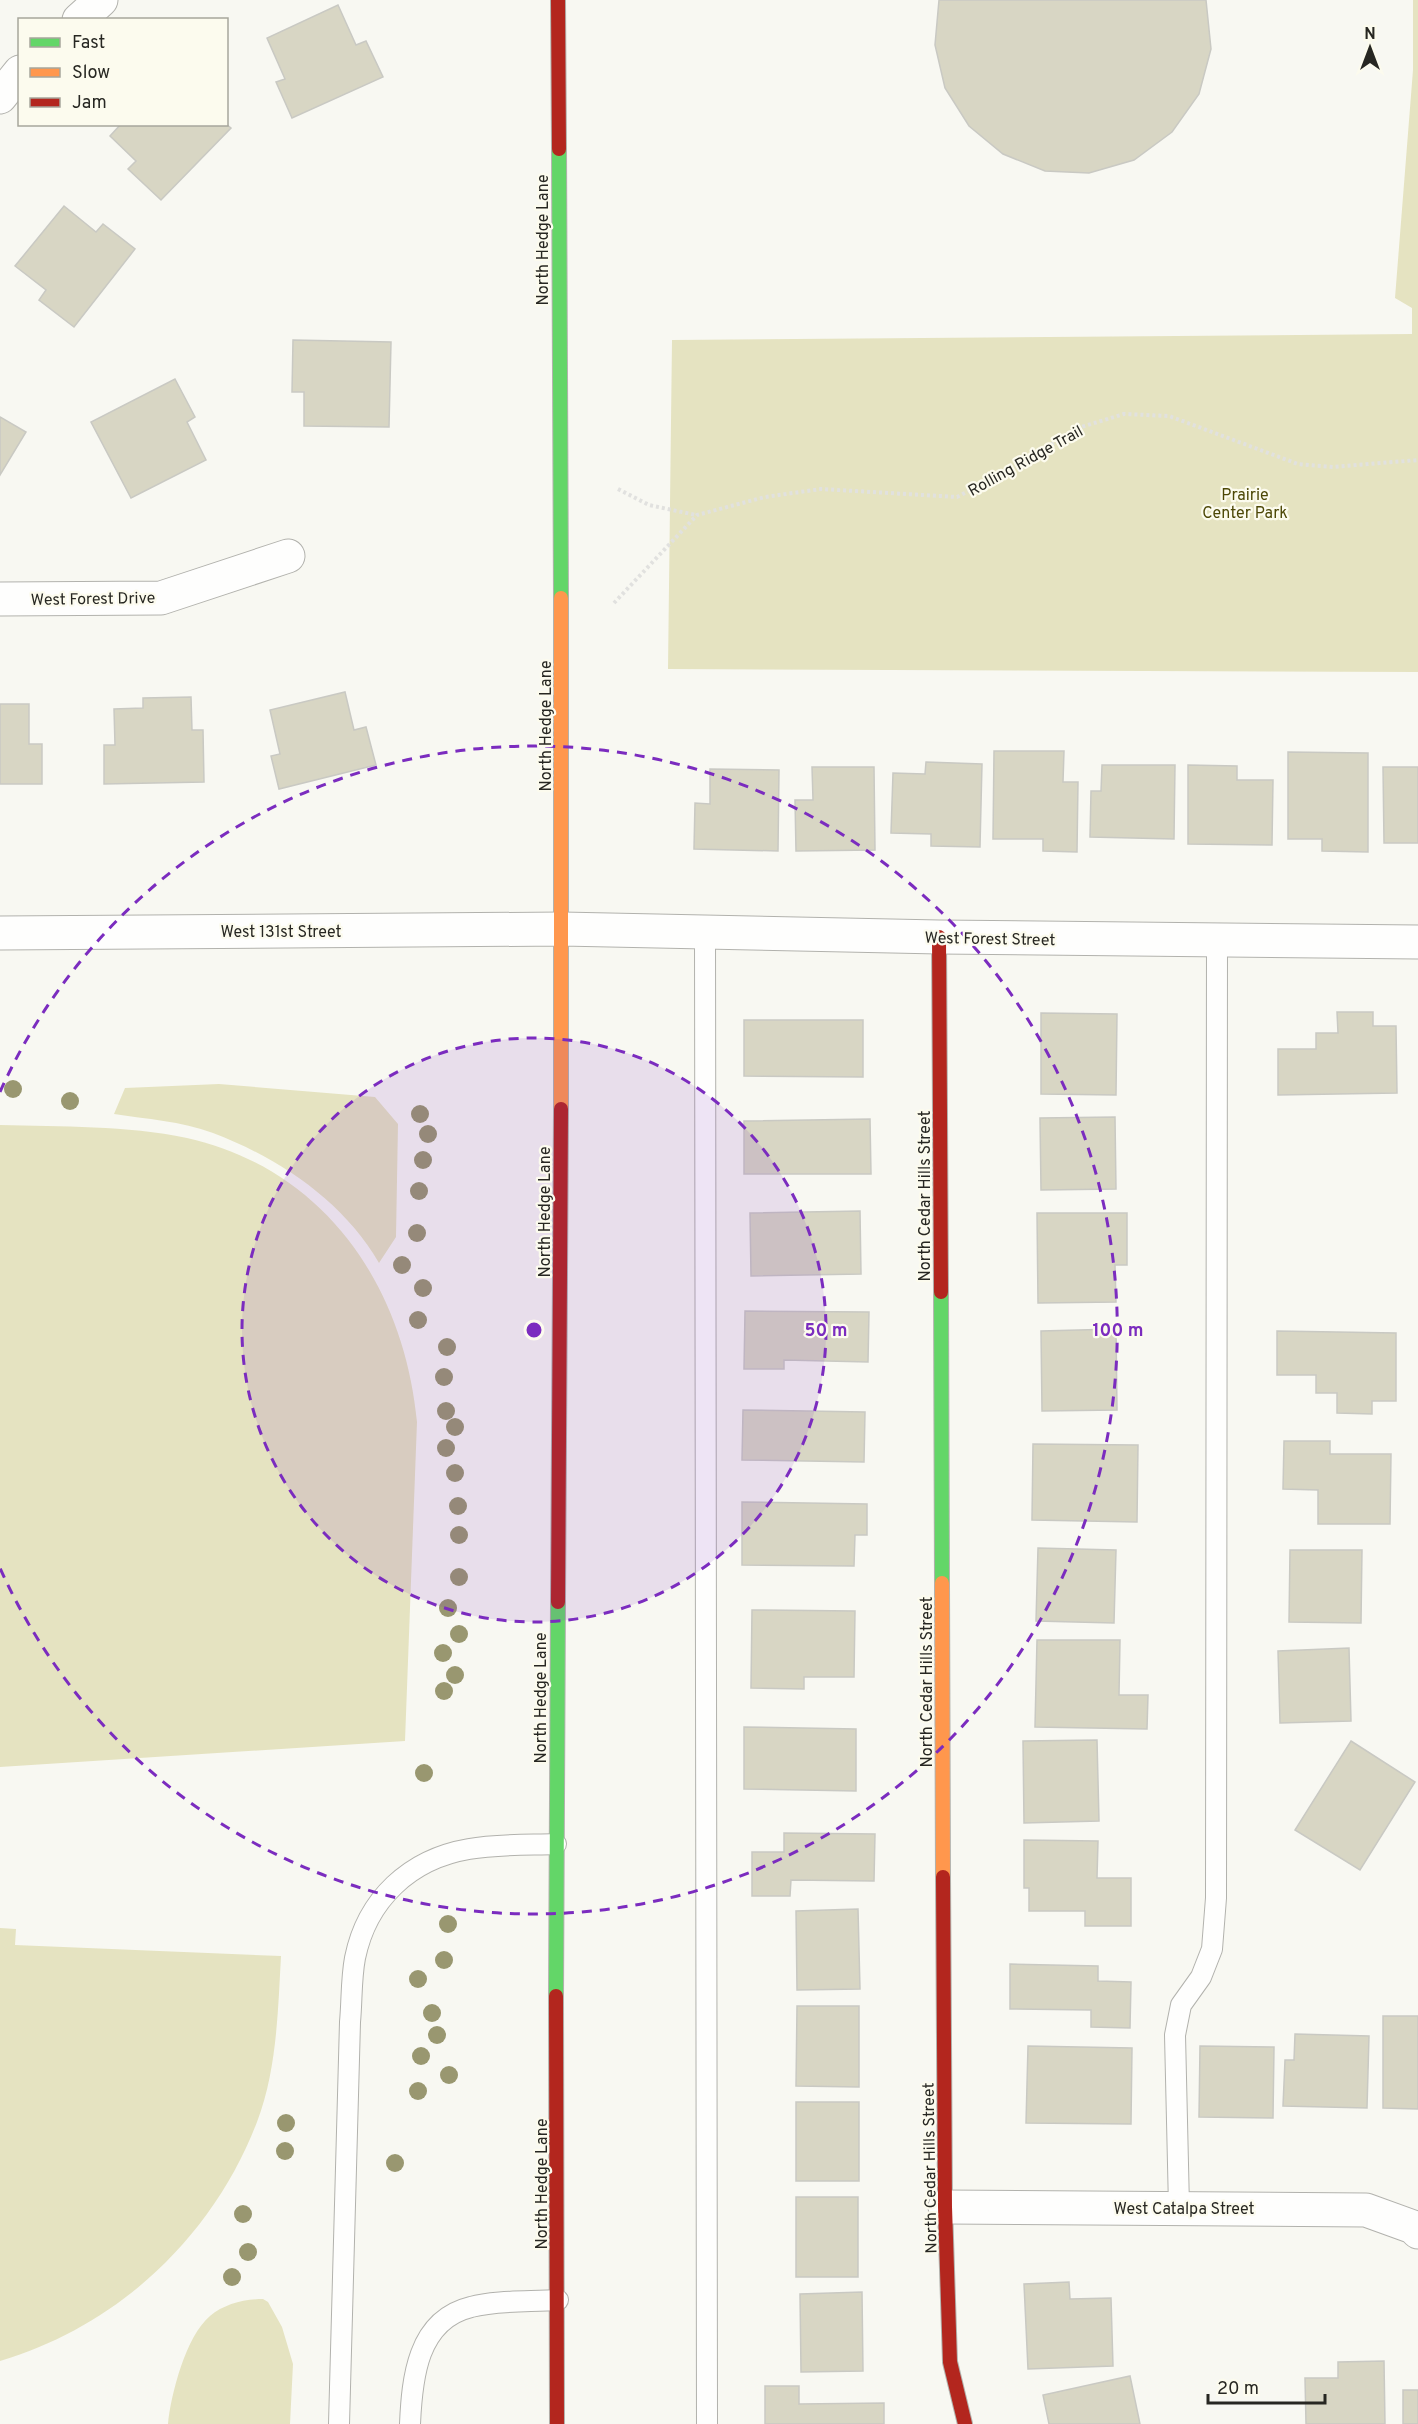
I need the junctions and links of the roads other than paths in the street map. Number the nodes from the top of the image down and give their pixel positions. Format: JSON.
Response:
{"nodes":[{"id":1,"x":101,"y":0,"type":"edge"},
{"id":2,"x":558,"y":0,"type":"edge"},
{"id":3,"x":81,"y":18,"type":"edge"},
{"id":4,"x":18,"y":74,"type":"edge"},
{"id":5,"x":0,"y":97,"type":"edge"},
{"id":6,"x":288,"y":556,"type":"dead end"},
{"id":7,"x":0,"y":599,"type":"edge"},
{"id":8,"x":562,"y":929,"type":"junction"},
{"id":9,"x":0,"y":933,"type":"edge"},
{"id":10,"x":705,"y":933,"type":"junction"},
{"id":11,"x":939,"y":937,"type":"junction"},
{"id":12,"x":1217,"y":940,"type":"junction"},
{"id":13,"x":1418,"y":942,"type":"edge"},
{"id":14,"x":556,"y":1844,"type":"junction"},
{"id":15,"x":945,"y":2207,"type":"junction"},
{"id":16,"x":1179,"y":2207,"type":"junction"},
{"id":17,"x":1418,"y":2232,"type":"edge"},
{"id":18,"x":558,"y":2300,"type":"junction"},
{"id":19,"x":339,"y":2424,"type":"edge"},
{"id":20,"x":410,"y":2424,"type":"edge"},
{"id":21,"x":557,"y":2424,"type":"edge"},
{"id":22,"x":707,"y":2424,"type":"edge"},
{"id":23,"x":965,"y":2424,"type":"edge"}],
"edges":[{"from":1,"to":3,"type":"street"},
{"from":2,"to":8,"type":"street","name":"North Hedge Lane"},
{"from":4,"to":5,"type":"street"},
{"from":6,"to":7,"type":"street","name":"West Forest Drive"},
{"from":8,"to":9,"type":"street","name":"West 131st Street"},
{"from":8,"to":10,"type":"street","name":"West Forest Street"},
{"from":8,"to":14,"type":"street","name":"North Hedge Lane"},
{"from":10,"to":11,"type":"street","name":"West Forest Street"},
{"from":10,"to":22,"type":"lane"},
{"from":11,"to":12,"type":"street","name":"West Forest Street"},
{"from":11,"to":15,"type":"street","name":"North Cedar Hills Street"},
{"from":12,"to":13,"type":"street","name":"West Forest Street"},
{"from":12,"to":16,"type":"lane"},
{"from":14,"to":18,"type":"street","name":"North Hedge Lane"},
{"from":14,"to":19,"type":"lane"},
{"from":15,"to":16,"type":"street","name":"West Catalpa Street"},
{"from":15,"to":23,"type":"street","name":"North Cedar Hills Street"},
{"from":16,"to":17,"type":"street","name":"West Catalpa Street"},
{"from":18,"to":20,"type":"lane"},
{"from":18,"to":21,"type":"street","name":"North Hedge Lane"}]}
